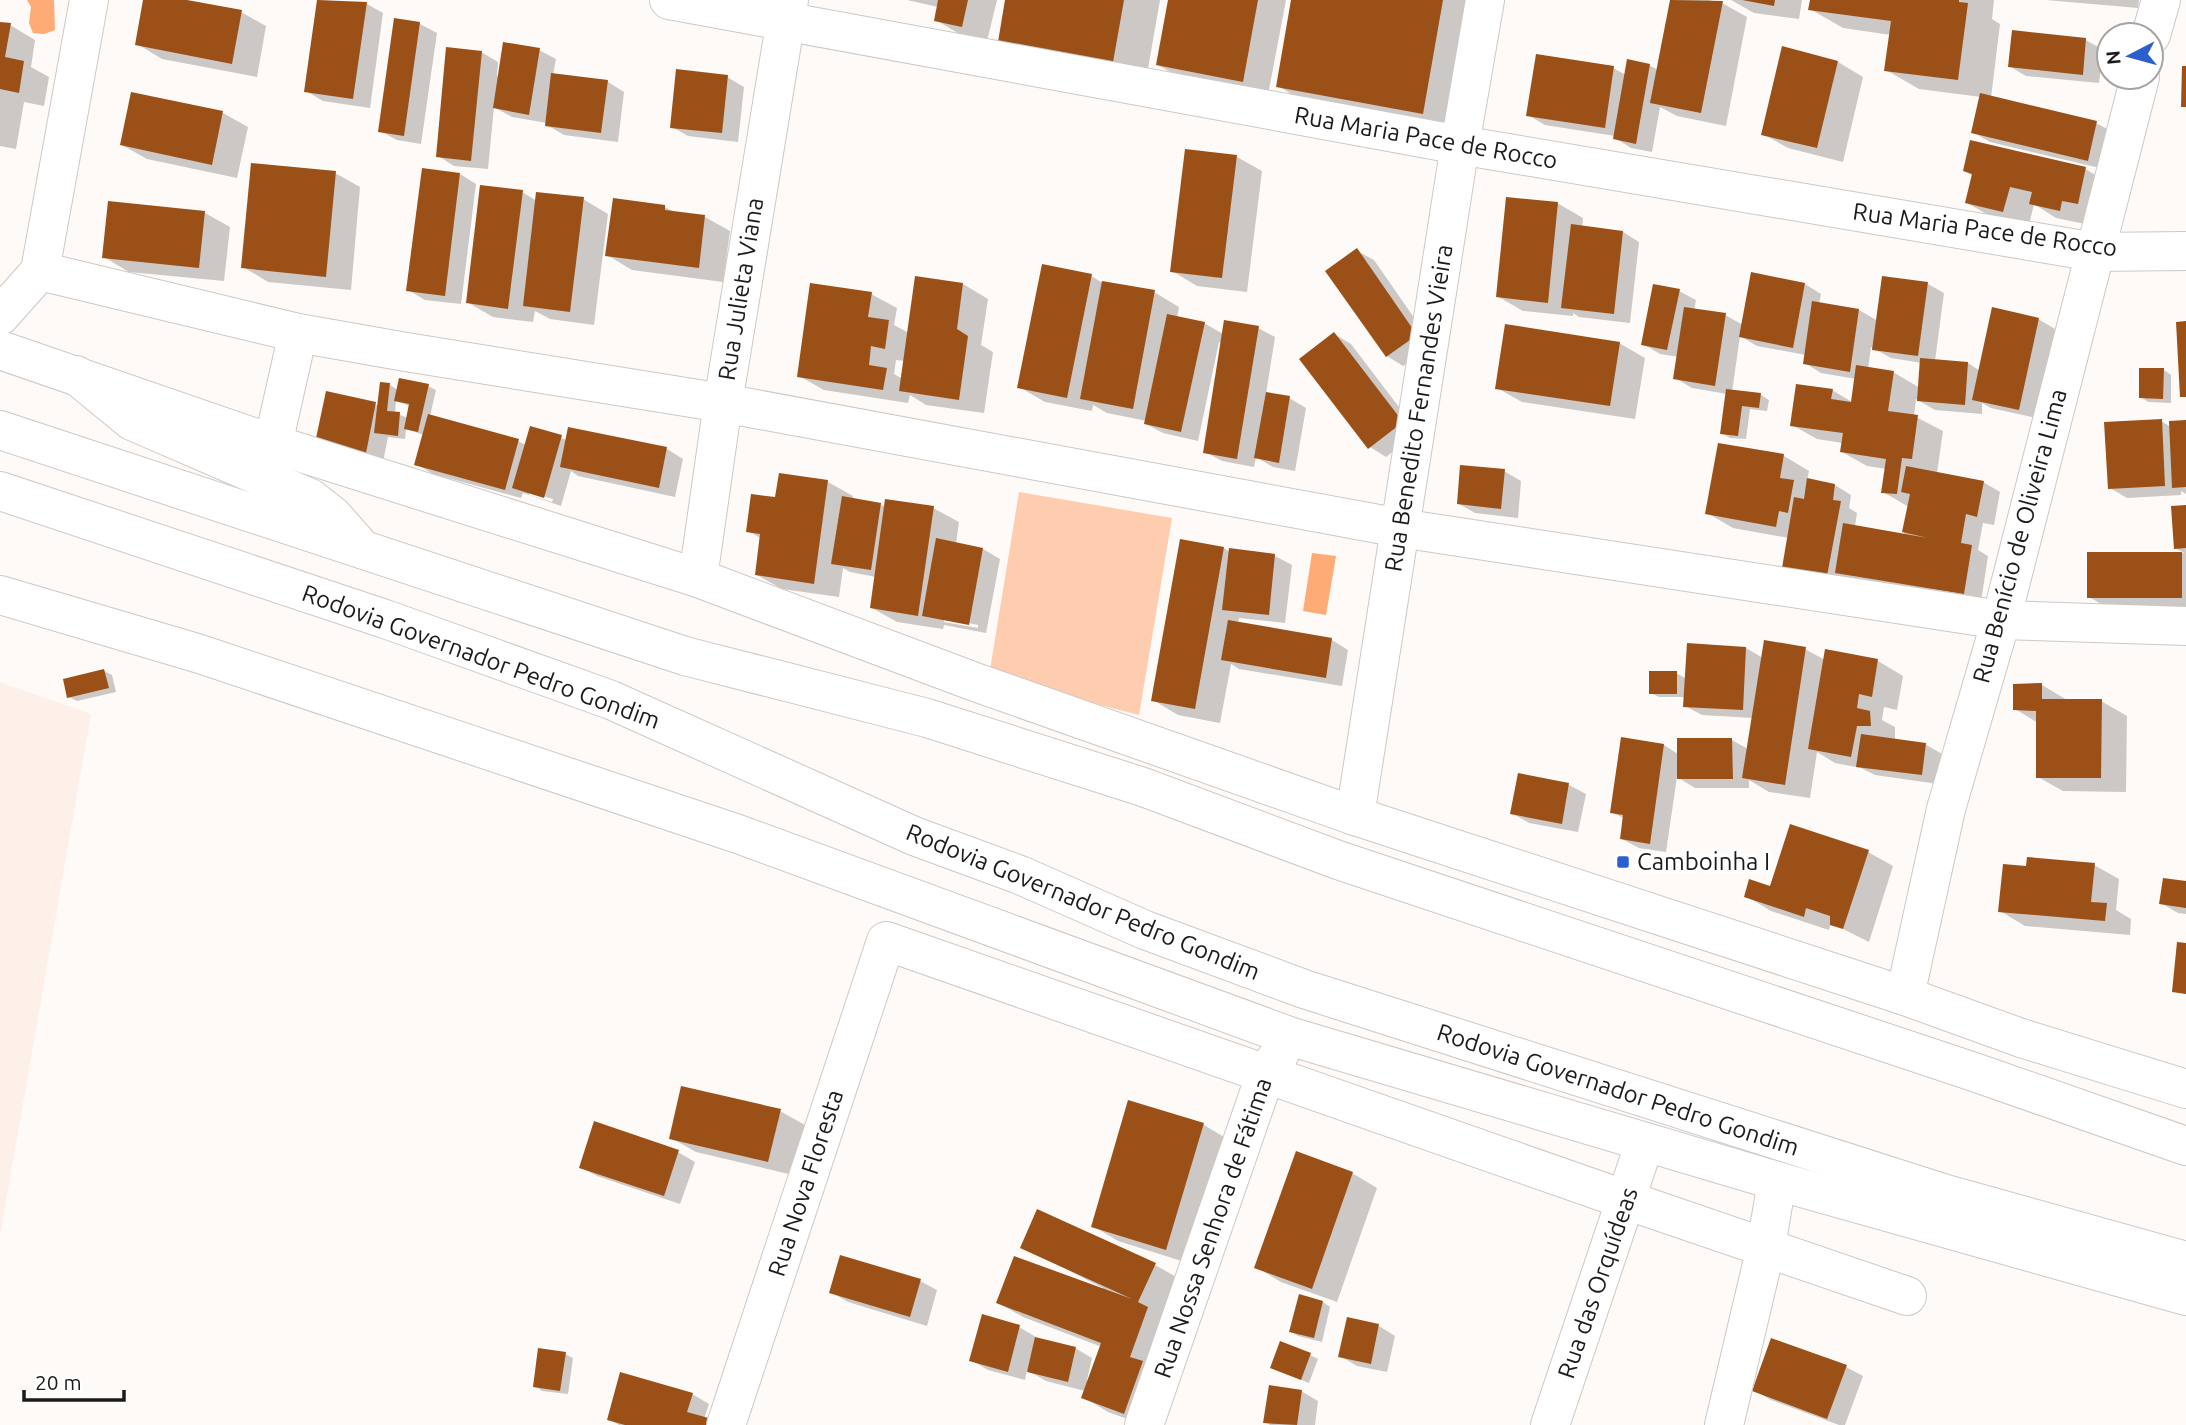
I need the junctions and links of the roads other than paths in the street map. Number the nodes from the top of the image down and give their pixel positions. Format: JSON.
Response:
{"nodes":[{"id":1,"x":89,"y":0,"type":"edge"},
{"id":2,"x":670,"y":0,"type":"edge"},
{"id":3,"x":1485,"y":0,"type":"edge"},
{"id":4,"x":2161,"y":0,"type":"edge"},
{"id":5,"x":787,"y":11,"type":"edge"},
{"id":6,"x":2155,"y":21,"type":"edge"},
{"id":7,"x":2136,"y":91,"type":"edge"},
{"id":8,"x":1460,"y":145,"type":"junction"},
{"id":9,"x":2095,"y":251,"type":"junction"},
{"id":10,"x":2186,"y":251,"type":"edge"},
{"id":11,"x":40,"y":271,"type":"junction"},
{"id":12,"x":0,"y":316,"type":"edge"},
{"id":13,"x":298,"y":332,"type":"junction"},
{"id":14,"x":0,"y":350,"type":"edge"},
{"id":15,"x":76,"y":375,"type":"junction"},
{"id":16,"x":723,"y":402,"type":"junction"},
{"id":17,"x":0,"y":430,"type":"edge"},
{"id":18,"x":273,"y":444,"type":"junction"},
{"id":19,"x":8,"y":496,"type":"edge"},
{"id":20,"x":1400,"y":528,"type":"junction"},
{"id":21,"x":363,"y":551,"type":"junction"},
{"id":22,"x":698,"y":578,"type":"junction"},
{"id":23,"x":0,"y":595,"type":"edge"},
{"id":24,"x":2001,"y":620,"type":"junction"},
{"id":25,"x":2186,"y":626,"type":"edge"},
{"id":26,"x":1355,"y":816,"type":"junction"},
{"id":27,"x":1905,"y":996,"type":"junction"},
{"id":28,"x":1292,"y":1037,"type":"junction"},
{"id":29,"x":1266,"y":1073,"type":"junction"},
{"id":30,"x":2186,"y":1089,"type":"edge"},
{"id":31,"x":1645,"y":1142,"type":"junction"},
{"id":32,"x":2186,"y":1146,"type":"edge"},
{"id":33,"x":1777,"y":1181,"type":"junction"},
{"id":34,"x":1626,"y":1200,"type":"junction"},
{"id":35,"x":1766,"y":1247,"type":"junction"},
{"id":36,"x":2186,"y":1261,"type":"edge"},
{"id":37,"x":1907,"y":1296,"type":"dead end"},
{"id":38,"x":2186,"y":1296,"type":"edge"},
{"id":39,"x":1147,"y":1424,"type":"edge"},
{"id":40,"x":726,"y":1425,"type":"edge"},
{"id":41,"x":1550,"y":1425,"type":"edge"},
{"id":42,"x":1724,"y":1425,"type":"edge"}],
"edges":[{"from":1,"to":11,"type":"main road"},
{"from":2,"to":5,"type":"main road","name":"Rua Maria Pace de Rocco"},
{"from":3,"to":8,"type":"main road","name":"Rua Benedito Fernandes Vieira"},
{"from":4,"to":6,"type":"main road"},
{"from":5,"to":8,"type":"main road","name":"Rua Maria Pace de Rocco"},
{"from":5,"to":16,"type":"main road","name":"Rua Julieta Viana"},
{"from":7,"to":9,"type":"main road","name":"Rua Benício de Oliveira Lima"},
{"from":8,"to":9,"type":"main road","name":"Rua Maria Pace de Rocco"},
{"from":8,"to":20,"type":"main road","name":"Rua Benedito Fernandes Vieira"},
{"from":9,"to":10,"type":"main road","name":"Rua Maria Pace de Rocco"},
{"from":9,"to":24,"type":"main road","name":"Rua Benício de Oliveira Lima"},
{"from":11,"to":12,"type":"main road"},
{"from":11,"to":13,"type":"main road"},
{"from":13,"to":16,"type":"main road"},
{"from":13,"to":18,"type":"main road"},
{"from":14,"to":15,"type":"main road"},
{"from":15,"to":18,"type":"main road"},
{"from":15,"to":21,"type":"main road"},
{"from":16,"to":20,"type":"main road"},
{"from":16,"to":22,"type":"main road","name":"Rua Julieta Viana"},
{"from":17,"to":21,"type":"main road"},
{"from":18,"to":22,"type":"main road"},
{"from":19,"to":36,"type":"main road","name":"Rodovia Governador Pedro Gondim"},
{"from":20,"to":24,"type":"main road"},
{"from":20,"to":26,"type":"main road","name":"Rua Benedito Fernandes Vieira"},
{"from":21,"to":32,"type":"main road"},
{"from":22,"to":26,"type":"main road"},
{"from":23,"to":28,"type":"main road"},
{"from":24,"to":25,"type":"main road"},
{"from":24,"to":27,"type":"main road","name":"Rua Benício de Oliveira Lima"},
{"from":26,"to":27,"type":"main road"},
{"from":27,"to":30,"type":"main road"},
{"from":28,"to":29,"type":"main road","name":"Rua Nossa Senhora de Fátima"},
{"from":28,"to":31,"type":"main road"},
{"from":29,"to":34,"type":"main road"},
{"from":29,"to":39,"type":"main road","name":"Rua Nossa Senhora de Fátima"},
{"from":29,"to":40,"type":"main road","name":"Rua Nova Floresta"},
{"from":31,"to":33,"type":"main road"},
{"from":31,"to":34,"type":"main road","name":"Rua das Orquídeas"},
{"from":33,"to":35,"type":"main road"},
{"from":33,"to":38,"type":"main road"},
{"from":34,"to":35,"type":"main road"},
{"from":34,"to":41,"type":"main road","name":"Rua das Orquídeas"},
{"from":35,"to":37,"type":"main road"},
{"from":35,"to":42,"type":"main road"}]}
